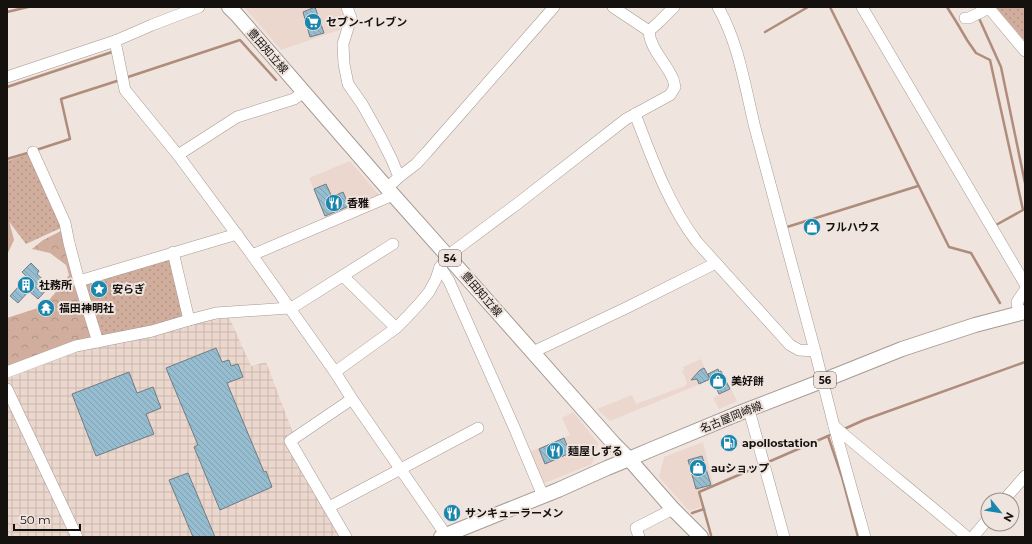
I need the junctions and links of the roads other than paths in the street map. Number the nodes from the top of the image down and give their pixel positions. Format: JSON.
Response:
{"nodes":[{"id":1,"x":200,"y":7,"type":"edge"},
{"id":2,"x":231,"y":7,"type":"edge"},
{"id":3,"x":347,"y":7,"type":"edge"},
{"id":4,"x":554,"y":7,"type":"edge"},
{"id":5,"x":613,"y":7,"type":"edge"},
{"id":6,"x":674,"y":7,"type":"edge"},
{"id":7,"x":718,"y":7,"type":"edge"},
{"id":8,"x":862,"y":7,"type":"edge"},
{"id":9,"x":989,"y":8,"type":"edge"},
{"id":10,"x":967,"y":18,"type":"dead end"},
{"id":11,"x":649,"y":31,"type":"junction"},
{"id":12,"x":115,"y":41,"type":"junction"},
{"id":13,"x":1025,"y":51,"type":"edge"},
{"id":14,"x":7,"y":77,"type":"edge"},
{"id":15,"x":304,"y":92,"type":"junction"},
{"id":16,"x":635,"y":114,"type":"junction"},
{"id":17,"x":33,"y":152,"type":"dead end"},
{"id":18,"x":178,"y":155,"type":"junction"},
{"id":19,"x":399,"y":177,"type":"junction"},
{"id":20,"x":390,"y":191,"type":"junction"},
{"id":21,"x":236,"y":234,"type":"junction"},
{"id":22,"x":393,"y":244,"type":"dead end"},
{"id":23,"x":173,"y":252,"type":"junction"},
{"id":24,"x":252,"y":255,"type":"junction"},
{"id":25,"x":444,"y":262,"type":"junction"},
{"id":26,"x":716,"y":263,"type":"junction"},
{"id":27,"x":343,"y":276,"type":"junction"},
{"id":28,"x":79,"y":281,"type":"junction"},
{"id":29,"x":1025,"y":284,"type":"edge"},
{"id":30,"x":1025,"y":290,"type":"edge"},
{"id":31,"x":290,"y":308,"type":"junction"},
{"id":32,"x":1022,"y":313,"type":"edge"},
{"id":33,"x":189,"y":320,"type":"junction"},
{"id":34,"x":396,"y":328,"type":"junction"},
{"id":35,"x":98,"y":342,"type":"junction"},
{"id":36,"x":815,"y":351,"type":"junction"},
{"id":37,"x":533,"y":352,"type":"junction"},
{"id":38,"x":7,"y":372,"type":"edge"},
{"id":39,"x":335,"y":372,"type":"junction"},
{"id":40,"x":822,"y":381,"type":"junction"},
{"id":41,"x":7,"y":389,"type":"edge"},
{"id":42,"x":352,"y":399,"type":"junction"},
{"id":43,"x":749,"y":410,"type":"junction"},
{"id":44,"x":834,"y":426,"type":"junction"},
{"id":45,"x":478,"y":428,"type":"dead end"},
{"id":46,"x":629,"y":459,"type":"junction"},
{"id":47,"x":400,"y":470,"type":"junction"},
{"id":48,"x":1025,"y":476,"type":"edge"},
{"id":49,"x":1011,"y":492,"type":"edge"},
{"id":50,"x":543,"y":496,"type":"junction"},
{"id":51,"x":329,"y":507,"type":"junction"},
{"id":52,"x":673,"y":508,"type":"junction"},
{"id":53,"x":980,"y":529,"type":"edge"},
{"id":54,"x":444,"y":536,"type":"edge"},
{"id":55,"x":77,"y":537,"type":"edge"},
{"id":56,"x":346,"y":537,"type":"edge"},
{"id":57,"x":639,"y":537,"type":"edge"},
{"id":58,"x":690,"y":537,"type":"edge"},
{"id":59,"x":701,"y":537,"type":"edge"},
{"id":60,"x":784,"y":537,"type":"edge"},
{"id":61,"x":865,"y":537,"type":"edge"},
{"id":62,"x":967,"y":537,"type":"edge"},
{"id":63,"x":973,"y":537,"type":"edge"}],
"edges":[{"from":1,"to":12,"type":"street"},
{"from":2,"to":15,"type":"main road","name":"豊田知立線","number":"54"},
{"from":3,"to":19,"type":"street"},
{"from":4,"to":19,"type":"street"},
{"from":5,"to":11,"type":"street"},
{"from":6,"to":11,"type":"street"},
{"from":7,"to":36,"type":"street"},
{"from":8,"to":29,"type":"street"},
{"from":9,"to":10,"type":"street"},
{"from":9,"to":13,"type":"street"},
{"from":11,"to":16,"type":"street"},
{"from":12,"to":14,"type":"street"},
{"from":12,"to":18,"type":"street"},
{"from":15,"to":18,"type":"street"},
{"from":15,"to":20,"type":"main road","name":"豊田知立線","number":"54"},
{"from":16,"to":25,"type":"street"},
{"from":16,"to":26,"type":"street"},
{"from":17,"to":28,"type":"street"},
{"from":18,"to":21,"type":"street"},
{"from":19,"to":20,"type":"street"},
{"from":20,"to":24,"type":"street"},
{"from":20,"to":25,"type":"main road","name":"豊田知立線","number":"54"},
{"from":21,"to":23,"type":"street"},
{"from":21,"to":24,"type":"street"},
{"from":22,"to":27,"type":"street"},
{"from":23,"to":28,"type":"street"},
{"from":23,"to":33,"type":"street"},
{"from":24,"to":31,"type":"street"},
{"from":25,"to":34,"type":"street"},
{"from":25,"to":37,"type":"main road","name":"豊田知立線","number":"54"},
{"from":25,"to":50,"type":"street"},
{"from":26,"to":36,"type":"street"},
{"from":26,"to":37,"type":"street"},
{"from":27,"to":31,"type":"street"},
{"from":27,"to":34,"type":"street"},
{"from":28,"to":35,"type":"street"},
{"from":30,"to":32,"type":"street"},
{"from":31,"to":33,"type":"street"},
{"from":31,"to":39,"type":"street"},
{"from":32,"to":40,"type":"main road","name":"名古屋岡崎線","number":"56"},
{"from":33,"to":35,"type":"street"},
{"from":34,"to":39,"type":"street"},
{"from":35,"to":38,"type":"street"},
{"from":36,"to":40,"type":"street"},
{"from":37,"to":46,"type":"main road","name":"豊田知立線","number":"54"},
{"from":39,"to":42,"type":"street"},
{"from":40,"to":43,"type":"main road","name":"名古屋岡崎線","number":"56"},
{"from":40,"to":44,"type":"street"},
{"from":41,"to":55,"type":"street"},
{"from":42,"to":47,"type":"street"},
{"from":42,"to":51,"type":"street"},
{"from":43,"to":46,"type":"main road","name":"名古屋岡崎線","number":"56"},
{"from":43,"to":60,"type":"street"},
{"from":44,"to":61,"type":"street"},
{"from":44,"to":62,"type":"street"},
{"from":45,"to":47,"type":"street"},
{"from":46,"to":50,"type":"main road","name":"名古屋岡崎線","number":"56"},
{"from":46,"to":52,"type":"main road","name":"豊田知立線","number":"54"},
{"from":47,"to":51,"type":"street"},
{"from":47,"to":54,"type":"street"},
{"from":48,"to":49,"type":"street"},
{"from":50,"to":54,"type":"main road","name":"名古屋岡崎線","number":"56"},
{"from":51,"to":56,"type":"street"},
{"from":52,"to":57,"type":"street"},
{"from":52,"to":58,"type":"main road","name":"豊田知立線","number":"54"},
{"from":52,"to":59,"type":"main road","name":"豊田知立線","number":"54"},
{"from":53,"to":63,"type":"street"}]}
